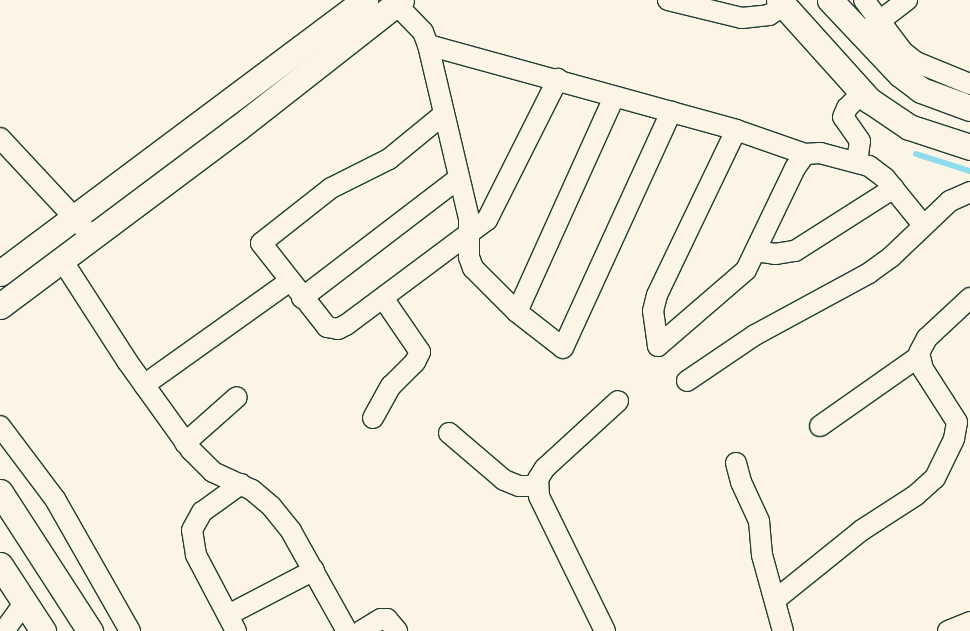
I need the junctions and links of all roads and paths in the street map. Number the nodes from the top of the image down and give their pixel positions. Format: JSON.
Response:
{"nodes":[{"id":1,"x":365,"y":0,"type":"edge"},
{"id":2,"x":668,"y":0,"type":"edge"},
{"id":3,"x":830,"y":0,"type":"edge"},
{"id":4,"x":864,"y":0,"type":"edge"},
{"id":5,"x":907,"y":0,"type":"edge"},
{"id":6,"x":398,"y":2,"type":"edge"},
{"id":7,"x":781,"y":3,"type":"edge"},
{"id":8,"x":870,"y":28,"type":"junction"},
{"id":9,"x":428,"y":44,"type":"junction"},
{"id":10,"x":558,"y":79,"type":"junction"},
{"id":11,"x":970,"y":84,"type":"edge"},
{"id":12,"x":862,"y":93,"type":"junction"},
{"id":13,"x":614,"y":97,"type":"junction"},
{"id":14,"x":970,"y":108,"type":"edge"},
{"id":15,"x":671,"y":112,"type":"junction"},
{"id":16,"x":444,"y":114,"type":"junction"},
{"id":17,"x":736,"y":130,"type":"junction"},
{"id":18,"x":0,"y":138,"type":"edge"},
{"id":19,"x":970,"y":146,"type":"edge"},
{"id":20,"x":805,"y":154,"type":"junction"},
{"id":21,"x":857,"y":162,"type":"junction"},
{"id":22,"x":459,"y":178,"type":"junction"},
{"id":23,"x":894,"y":188,"type":"junction"},
{"id":24,"x":970,"y":192,"type":"edge"},
{"id":25,"x":76,"y":216,"type":"junction"},
{"id":26,"x":923,"y":225,"type":"junction"},
{"id":27,"x":470,"y":232,"type":"junction"},
{"id":28,"x":91,"y":238,"type":"junction"},
{"id":29,"x":756,"y":252,"type":"junction"},
{"id":30,"x":62,"y":260,"type":"junction"},
{"id":31,"x":0,"y":273,"type":"edge"},
{"id":32,"x":290,"y":281,"type":"junction"},
{"id":33,"x":302,"y":298,"type":"junction"},
{"id":34,"x":383,"y":298,"type":"junction"},
{"id":35,"x":970,"y":298,"type":"edge"},
{"id":36,"x":0,"y":306,"type":"edge"},
{"id":37,"x":517,"y":312,"type":"junction"},
{"id":38,"x":918,"y":357,"type":"junction"},
{"id":39,"x":687,"y":381,"type":"dead end"},
{"id":40,"x":144,"y":385,"type":"junction"},
{"id":41,"x":237,"y":397,"type":"dead end"},
{"id":42,"x":618,"y":401,"type":"dead end"},
{"id":43,"x":373,"y":418,"type":"dead end"},
{"id":44,"x":0,"y":426,"type":"edge"},
{"id":45,"x":820,"y":426,"type":"dead end"},
{"id":46,"x":449,"y":432,"type":"dead end"},
{"id":47,"x":186,"y":442,"type":"junction"},
{"id":48,"x":736,"y":463,"type":"dead end"},
{"id":49,"x":241,"y":484,"type":"junction"},
{"id":50,"x":538,"y":486,"type":"junction"},
{"id":51,"x":0,"y":492,"type":"edge"},
{"id":52,"x":0,"y":566,"type":"edge"},
{"id":53,"x":314,"y":570,"type":"junction"},
{"id":54,"x":775,"y":600,"type":"junction"},
{"id":55,"x":24,"y":603,"type":"junction"},
{"id":56,"x":970,"y":622,"type":"edge"},
{"id":57,"x":232,"y":623,"type":"edge"},
{"id":58,"x":4,"y":631,"type":"edge"},
{"id":59,"x":43,"y":631,"type":"edge"},
{"id":60,"x":90,"y":631,"type":"edge"},
{"id":61,"x":130,"y":631,"type":"edge"},
{"id":62,"x":348,"y":631,"type":"edge"},
{"id":63,"x":361,"y":631,"type":"edge"},
{"id":64,"x":397,"y":631,"type":"edge"},
{"id":65,"x":606,"y":631,"type":"edge"},
{"id":66,"x":783,"y":631,"type":"edge"},
{"id":67,"x":948,"y":631,"type":"edge"}],
"edges":[{"from":1,"to":25,"type":"street"},
{"from":2,"to":7,"type":"street"},
{"from":3,"to":8,"type":"street"},
{"from":4,"to":8,"type":"street"},
{"from":5,"to":8,"type":"street"},
{"from":6,"to":9,"type":"street"},
{"from":6,"to":28,"type":"street"},
{"from":7,"to":12,"type":"street"},
{"from":8,"to":11,"type":"street"},
{"from":8,"to":14,"type":"street"},
{"from":9,"to":10,"type":"street"},
{"from":9,"to":16,"type":"street"},
{"from":10,"to":13,"type":"street"},
{"from":10,"to":27,"type":"street"},
{"from":12,"to":19,"type":"street"},
{"from":12,"to":21,"type":"street"},
{"from":13,"to":15,"type":"street"},
{"from":13,"to":37,"type":"street"},
{"from":15,"to":17,"type":"street"},
{"from":15,"to":37,"type":"street"},
{"from":16,"to":22,"type":"street"},
{"from":16,"to":32,"type":"street"},
{"from":17,"to":20,"type":"street"},
{"from":17,"to":29,"type":"street"},
{"from":18,"to":25,"type":"street"},
{"from":20,"to":21,"type":"street"},
{"from":20,"to":29,"type":"street"},
{"from":21,"to":23,"type":"street"},
{"from":22,"to":27,"type":"street"},
{"from":22,"to":33,"type":"street"},
{"from":23,"to":26,"type":"street"},
{"from":23,"to":29,"type":"street"},
{"from":24,"to":26,"type":"street"},
{"from":25,"to":28,"type":"street"},
{"from":25,"to":31,"type":"street"},
{"from":26,"to":39,"type":"street"},
{"from":27,"to":34,"type":"street"},
{"from":27,"to":37,"type":"street"},
{"from":28,"to":30,"type":"street"},
{"from":30,"to":36,"type":"street"},
{"from":30,"to":40,"type":"street"},
{"from":32,"to":33,"type":"street"},
{"from":32,"to":40,"type":"street"},
{"from":33,"to":34,"type":"street"},
{"from":34,"to":43,"type":"street"},
{"from":35,"to":38,"type":"street"},
{"from":38,"to":45,"type":"street"},
{"from":38,"to":54,"type":"street"},
{"from":40,"to":47,"type":"street"},
{"from":41,"to":47,"type":"street"},
{"from":42,"to":50,"type":"street"},
{"from":44,"to":61,"type":"street"},
{"from":46,"to":50,"type":"street"},
{"from":47,"to":49,"type":"street"},
{"from":48,"to":54,"type":"street"},
{"from":49,"to":53,"type":"street"},
{"from":49,"to":57,"type":"street"},
{"from":50,"to":65,"type":"street"},
{"from":51,"to":60,"type":"street"},
{"from":52,"to":55,"type":"street"},
{"from":53,"to":57,"type":"street"},
{"from":53,"to":62,"type":"street"},
{"from":54,"to":66,"type":"street"},
{"from":55,"to":58,"type":"street"},
{"from":55,"to":59,"type":"street"},
{"from":56,"to":67,"type":"street"},
{"from":63,"to":64,"type":"street"}]}
